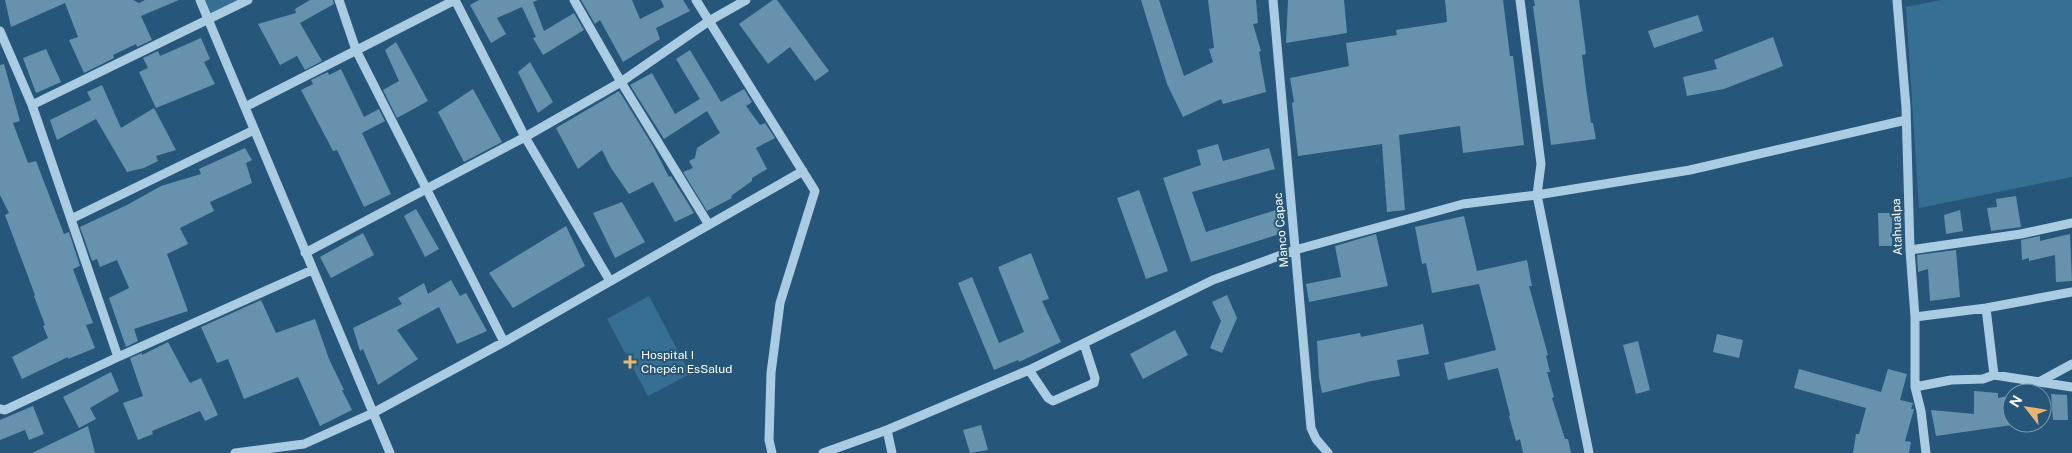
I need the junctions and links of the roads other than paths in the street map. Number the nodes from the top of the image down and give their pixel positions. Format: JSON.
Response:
{"nodes":[{"id":1,"x":200,"y":0,"type":"edge"},
{"id":2,"x":248,"y":0,"type":"edge"},
{"id":3,"x":339,"y":0,"type":"edge"},
{"id":4,"x":455,"y":0,"type":"edge"},
{"id":5,"x":574,"y":0,"type":"edge"},
{"id":6,"x":696,"y":0,"type":"edge"},
{"id":7,"x":746,"y":0,"type":"edge"},
{"id":8,"x":1273,"y":0,"type":"edge"},
{"id":9,"x":1520,"y":0,"type":"edge"},
{"id":10,"x":1898,"y":0,"type":"edge"},
{"id":11,"x":208,"y":19,"type":"junction"},
{"id":12,"x":709,"y":21,"type":"junction"},
{"id":13,"x":0,"y":31,"type":"edge"},
{"id":14,"x":356,"y":50,"type":"junction"},
{"id":15,"x":621,"y":82,"type":"junction"},
{"id":16,"x":32,"y":104,"type":"junction"},
{"id":17,"x":245,"y":107,"type":"junction"},
{"id":18,"x":1906,"y":120,"type":"junction"},
{"id":19,"x":254,"y":130,"type":"junction"},
{"id":20,"x":525,"y":136,"type":"junction"},
{"id":21,"x":803,"y":171,"type":"junction"},
{"id":22,"x":426,"y":189,"type":"junction"},
{"id":23,"x":1537,"y":194,"type":"junction"},
{"id":24,"x":72,"y":219,"type":"junction"},
{"id":25,"x":2072,"y":223,"type":"edge"},
{"id":26,"x":709,"y":225,"type":"junction"},
{"id":27,"x":1295,"y":250,"type":"junction"},
{"id":28,"x":1910,"y":250,"type":"junction"},
{"id":29,"x":305,"y":253,"type":"junction"},
{"id":30,"x":312,"y":270,"type":"junction"},
{"id":31,"x":610,"y":281,"type":"junction"},
{"id":32,"x":2072,"y":292,"type":"edge"},
{"id":33,"x":1986,"y":308,"type":"junction"},
{"id":34,"x":1915,"y":317,"type":"junction"},
{"id":35,"x":504,"y":342,"type":"junction"},
{"id":36,"x":1084,"y":344,"type":"junction"},
{"id":37,"x":118,"y":357,"type":"junction"},
{"id":38,"x":2072,"y":364,"type":"edge"},
{"id":39,"x":1029,"y":370,"type":"junction"},
{"id":40,"x":1994,"y":376,"type":"junction"},
{"id":41,"x":2038,"y":382,"type":"junction"},
{"id":42,"x":2072,"y":386,"type":"edge"},
{"id":43,"x":1915,"y":387,"type":"junction"},
{"id":44,"x":0,"y":409,"type":"edge"},
{"id":45,"x":372,"y":413,"type":"junction"},
{"id":46,"x":887,"y":430,"type":"junction"},
{"id":47,"x":267,"y":450,"type":"edge"},
{"id":48,"x":235,"y":453,"type":"edge"},
{"id":49,"x":390,"y":453,"type":"edge"},
{"id":50,"x":772,"y":453,"type":"edge"},
{"id":51,"x":823,"y":453,"type":"edge"},
{"id":52,"x":892,"y":453,"type":"edge"},
{"id":53,"x":1328,"y":453,"type":"edge"},
{"id":54,"x":1589,"y":453,"type":"edge"},
{"id":55,"x":1926,"y":453,"type":"edge"}],
"edges":[{"from":1,"to":11,"type":"street"},
{"from":2,"to":11,"type":"street"},
{"from":3,"to":14,"type":"street"},
{"from":4,"to":14,"type":"street"},
{"from":4,"to":20,"type":"street"},
{"from":5,"to":15,"type":"street"},
{"from":6,"to":12,"type":"street"},
{"from":7,"to":12,"type":"street"},
{"from":8,"to":27,"type":"street","name":"Manco Capac"},
{"from":9,"to":23,"type":"street"},
{"from":10,"to":18,"type":"street","name":"Atahualpa"},
{"from":11,"to":16,"type":"street"},
{"from":11,"to":17,"type":"street"},
{"from":12,"to":15,"type":"street"},
{"from":12,"to":21,"type":"street"},
{"from":13,"to":16,"type":"street"},
{"from":14,"to":17,"type":"street"},
{"from":14,"to":22,"type":"street"},
{"from":15,"to":20,"type":"street"},
{"from":15,"to":26,"type":"street"},
{"from":16,"to":24,"type":"street"},
{"from":17,"to":19,"type":"street"},
{"from":18,"to":23,"type":"street"},
{"from":18,"to":28,"type":"street","name":"Atahualpa"},
{"from":19,"to":24,"type":"street"},
{"from":19,"to":29,"type":"street"},
{"from":20,"to":22,"type":"street"},
{"from":20,"to":31,"type":"street"},
{"from":21,"to":26,"type":"street"},
{"from":21,"to":50,"type":"street"},
{"from":22,"to":29,"type":"street"},
{"from":22,"to":35,"type":"street"},
{"from":23,"to":27,"type":"street"},
{"from":23,"to":54,"type":"street"},
{"from":24,"to":37,"type":"street"},
{"from":25,"to":28,"type":"street"},
{"from":26,"to":31,"type":"street"},
{"from":27,"to":36,"type":"street"},
{"from":27,"to":53,"type":"street","name":"Manco Capac"},
{"from":28,"to":34,"type":"street","name":"Atahualpa"},
{"from":29,"to":30,"type":"street"},
{"from":30,"to":37,"type":"street"},
{"from":30,"to":45,"type":"street"},
{"from":31,"to":35,"type":"street"},
{"from":32,"to":33,"type":"street"},
{"from":33,"to":34,"type":"street"},
{"from":33,"to":40,"type":"street"},
{"from":34,"to":43,"type":"street","name":"Atahualpa"},
{"from":35,"to":45,"type":"street"},
{"from":36,"to":39,"type":"street"},
{"from":36,"to":39,"type":"street"},
{"from":37,"to":44,"type":"street"},
{"from":38,"to":41,"type":"street"},
{"from":39,"to":46,"type":"street"},
{"from":40,"to":41,"type":"street"},
{"from":40,"to":43,"type":"street"},
{"from":41,"to":42,"type":"street"},
{"from":43,"to":55,"type":"street","name":"Atahualpa"},
{"from":45,"to":47,"type":"street"},
{"from":45,"to":49,"type":"street"},
{"from":46,"to":51,"type":"street"},
{"from":46,"to":52,"type":"street"},
{"from":47,"to":48,"type":"street"}]}
